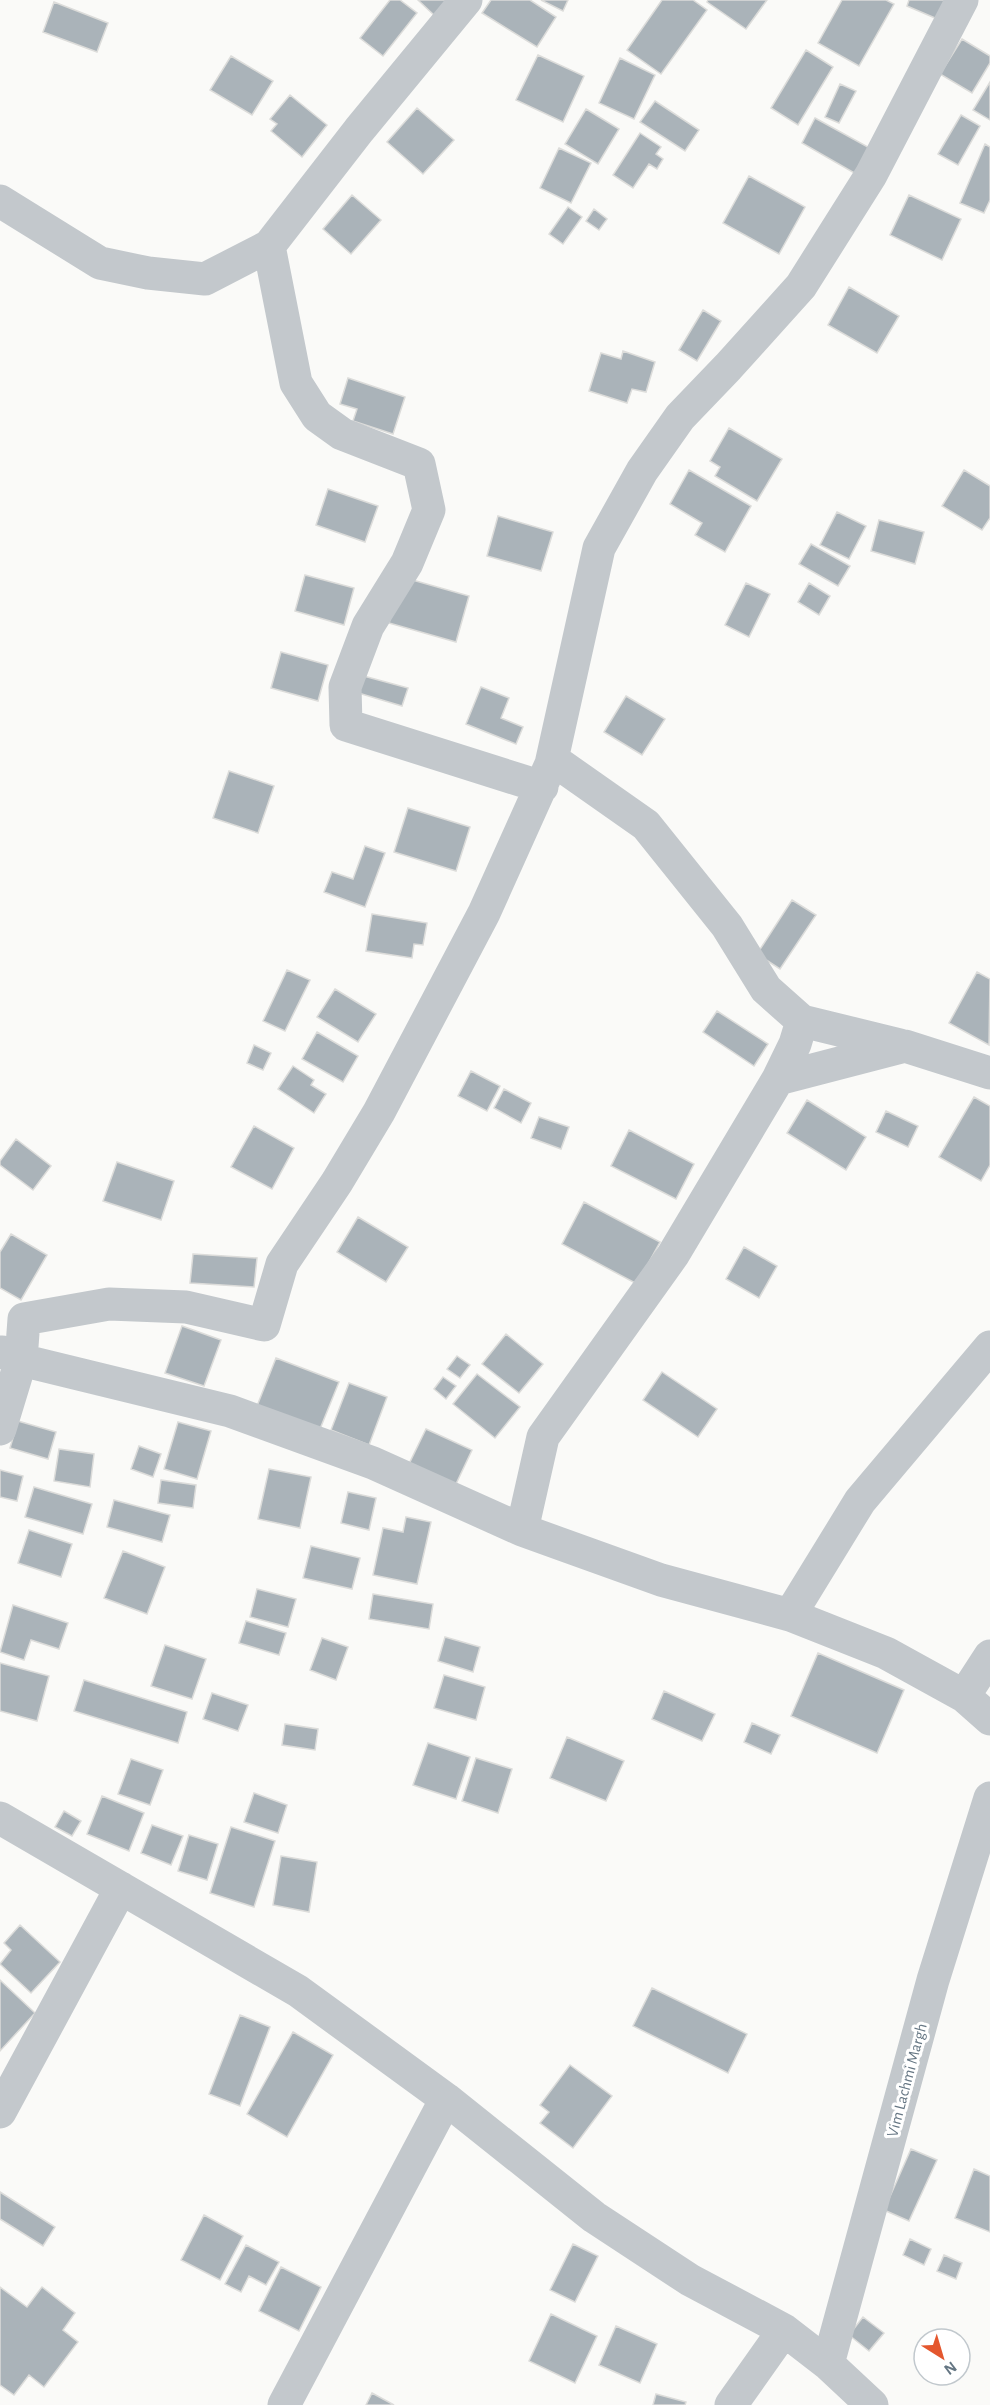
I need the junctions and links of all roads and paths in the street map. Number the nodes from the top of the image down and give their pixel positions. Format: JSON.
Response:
{"nodes":[{"id":1,"x":466,"y":0,"type":"edge"},
{"id":2,"x":962,"y":0,"type":"edge"},
{"id":3,"x":0,"y":201,"type":"edge"},
{"id":4,"x":269,"y":246,"type":"junction"},
{"id":5,"x":546,"y":776,"type":"junction"},
{"id":6,"x":802,"y":1021,"type":"junction"},
{"id":7,"x":905,"y":1046,"type":"junction"},
{"id":8,"x":990,"y":1073,"type":"edge"},
{"id":9,"x":778,"y":1079,"type":"junction"},
{"id":10,"x":990,"y":1347,"type":"edge"},
{"id":11,"x":10,"y":1355,"type":"edge"},
{"id":12,"x":0,"y":1430,"type":"edge"},
{"id":13,"x":522,"y":1530,"type":"junction"},
{"id":14,"x":790,"y":1615,"type":"junction"},
{"id":15,"x":990,"y":1656,"type":"edge"},
{"id":16,"x":964,"y":1696,"type":"junction"},
{"id":17,"x":990,"y":1719,"type":"edge"},
{"id":18,"x":990,"y":1798,"type":"edge"},
{"id":19,"x":0,"y":1818,"type":"edge"},
{"id":20,"x":121,"y":1888,"type":"junction"},
{"id":21,"x":446,"y":2099,"type":"junction"},
{"id":22,"x":0,"y":2112,"type":"edge"},
{"id":23,"x":784,"y":2330,"type":"junction"},
{"id":24,"x":828,"y":2364,"type":"junction"},
{"id":25,"x":284,"y":2405,"type":"edge"},
{"id":26,"x":730,"y":2405,"type":"edge"},
{"id":27,"x":872,"y":2405,"type":"edge"}],
"edges":[{"from":1,"to":4,"type":"street"},
{"from":2,"to":5,"type":"street"},
{"from":3,"to":4,"type":"street"},
{"from":4,"to":5,"type":"street"},
{"from":5,"to":6,"type":"street"},
{"from":5,"to":11,"type":"street"},
{"from":6,"to":7,"type":"street"},
{"from":6,"to":9,"type":"street"},
{"from":7,"to":8,"type":"street"},
{"from":7,"to":9,"type":"street"},
{"from":9,"to":13,"type":"street"},
{"from":10,"to":14,"type":"street"},
{"from":11,"to":12,"type":"street"},
{"from":11,"to":13,"type":"street"},
{"from":13,"to":14,"type":"street"},
{"from":14,"to":16,"type":"street"},
{"from":15,"to":16,"type":"street"},
{"from":16,"to":17,"type":"street"},
{"from":18,"to":24,"type":"street","name":"Vim Lachmi Margh"},
{"from":19,"to":20,"type":"street"},
{"from":20,"to":21,"type":"street"},
{"from":20,"to":22,"type":"street"},
{"from":21,"to":23,"type":"street"},
{"from":21,"to":25,"type":"street"},
{"from":23,"to":24,"type":"street"},
{"from":23,"to":26,"type":"street"},
{"from":24,"to":27,"type":"street"}]}
